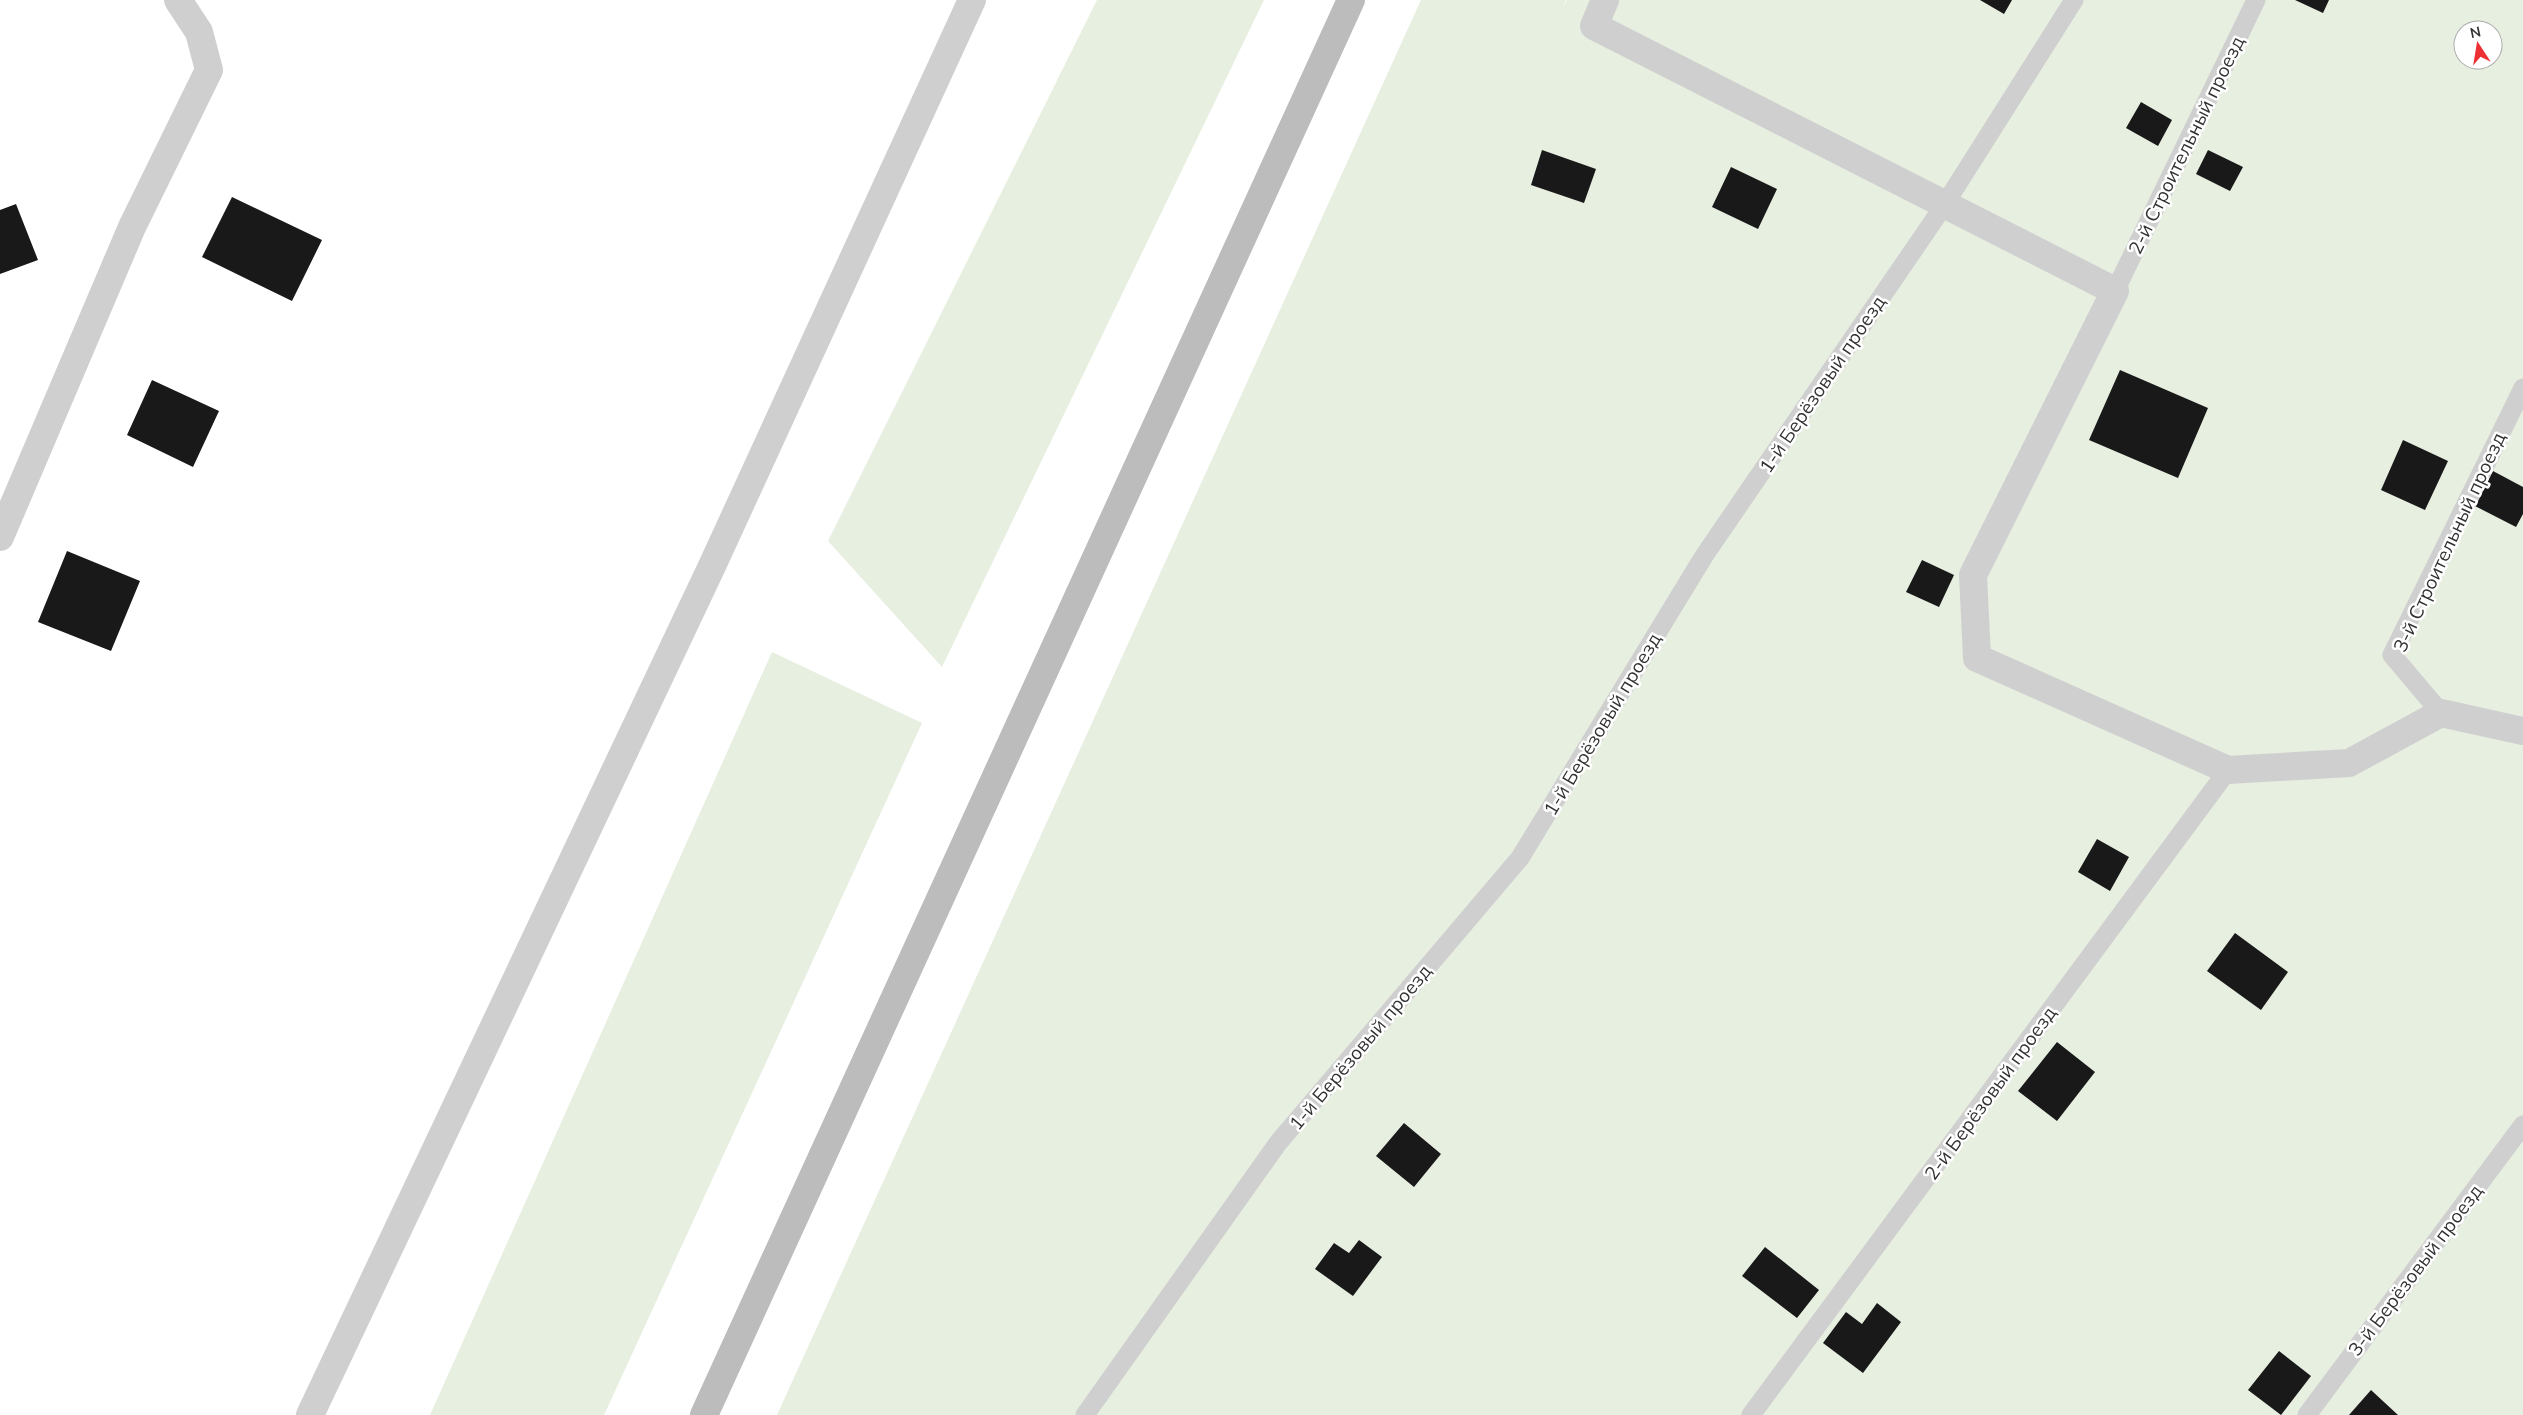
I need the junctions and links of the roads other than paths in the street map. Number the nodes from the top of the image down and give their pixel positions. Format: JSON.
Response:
{"nodes":[{"id":1,"x":178,"y":0,"type":"edge"},
{"id":2,"x":972,"y":0,"type":"edge"},
{"id":3,"x":1351,"y":0,"type":"edge"},
{"id":4,"x":1605,"y":0,"type":"edge"},
{"id":5,"x":2074,"y":0,"type":"edge"},
{"id":6,"x":2256,"y":0,"type":"edge"},
{"id":7,"x":1946,"y":204,"type":"junction"},
{"id":8,"x":2115,"y":291,"type":"junction"},
{"id":9,"x":2523,"y":388,"type":"edge"},
{"id":10,"x":0,"y":537,"type":"edge"},
{"id":11,"x":2441,"y":714,"type":"junction"},
{"id":12,"x":2523,"y":730,"type":"edge"},
{"id":13,"x":2228,"y":770,"type":"junction"},
{"id":14,"x":2523,"y":1125,"type":"edge"},
{"id":15,"x":310,"y":1415,"type":"edge"},
{"id":16,"x":704,"y":1415,"type":"edge"},
{"id":17,"x":1085,"y":1415,"type":"edge"},
{"id":18,"x":1751,"y":1415,"type":"edge"},
{"id":19,"x":2307,"y":1415,"type":"edge"}],
"edges":[{"from":1,"to":10,"type":"street"},
{"from":2,"to":15,"type":"street"},
{"from":3,"to":16,"type":"main road"},
{"from":4,"to":7,"type":"street"},
{"from":5,"to":7,"type":"lane","name":"1-й Берёзовый проезд"},
{"from":6,"to":8,"type":"lane","name":"2-й Строительный проезд"},
{"from":7,"to":8,"type":"street"},
{"from":7,"to":17,"type":"lane","name":"1-й Берёзовый проезд"},
{"from":8,"to":13,"type":"street"},
{"from":9,"to":11,"type":"lane","name":"3-й Строительный проезд"},
{"from":11,"to":12,"type":"street"},
{"from":11,"to":13,"type":"street"},
{"from":13,"to":18,"type":"lane","name":"2-й Берёзовый проезд"},
{"from":14,"to":19,"type":"lane","name":"3-й Берёзовый проезд"}]}
